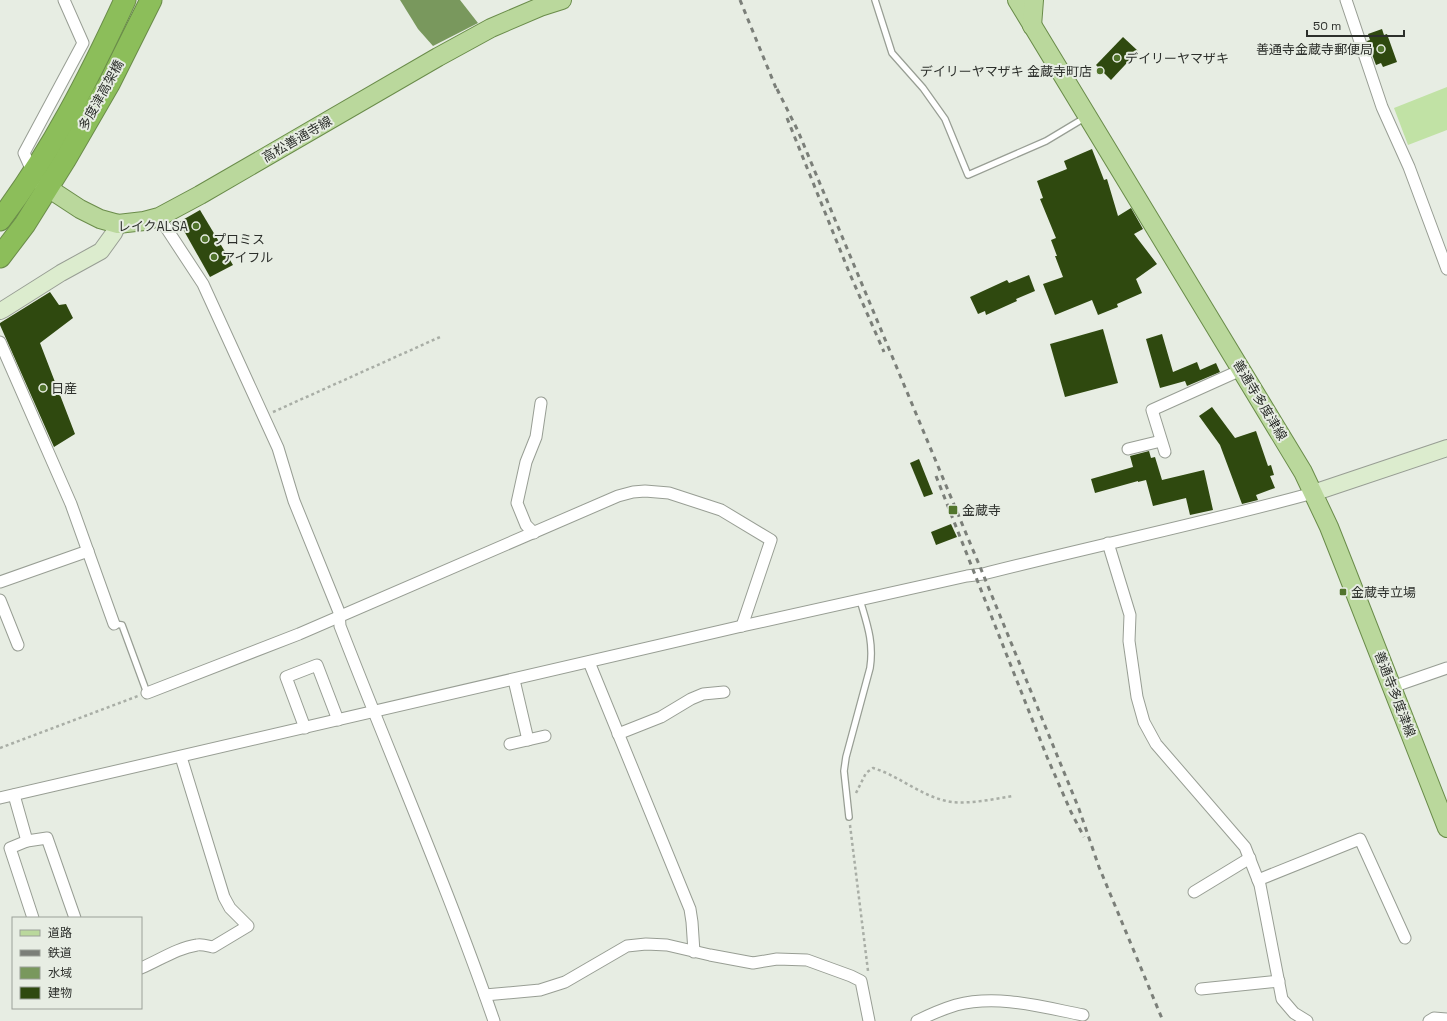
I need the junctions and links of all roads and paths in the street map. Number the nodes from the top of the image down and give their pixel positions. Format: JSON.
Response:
{"nodes":[{"id":1,"x":64,"y":0,"type":"edge"},
{"id":2,"x":114,"y":0,"type":"edge"},
{"id":3,"x":125,"y":0,"type":"edge"},
{"id":4,"x":151,"y":0,"type":"edge"},
{"id":5,"x":160,"y":0,"type":"edge"},
{"id":6,"x":562,"y":0,"type":"edge"},
{"id":7,"x":875,"y":0,"type":"edge"},
{"id":8,"x":1017,"y":0,"type":"edge"},
{"id":9,"x":1034,"y":0,"type":"edge"},
{"id":10,"x":1346,"y":0,"type":"edge"},
{"id":11,"x":1032,"y":26,"type":"junction"},
{"id":12,"x":109,"y":84,"type":"junction"},
{"id":13,"x":75,"y":102,"type":"junction"},
{"id":14,"x":1088,"y":116,"type":"junction"},
{"id":15,"x":33,"y":173,"type":"junction"},
{"id":16,"x":48,"y":188,"type":"junction"},
{"id":17,"x":159,"y":217,"type":"junction"},
{"id":18,"x":0,"y":220,"type":"edge"},
{"id":19,"x":118,"y":224,"type":"junction"},
{"id":20,"x":0,"y":257,"type":"edge"},
{"id":21,"x":1447,"y":269,"type":"edge"},
{"id":22,"x":0,"y":311,"type":"edge"},
{"id":23,"x":440,"y":337,"type":"dead end"},
{"id":24,"x":0,"y":342,"type":"edge"},
{"id":25,"x":1241,"y":370,"type":"junction"},
{"id":26,"x":541,"y":402,"type":"dead end"},
{"id":27,"x":263,"y":416,"type":"junction"},
{"id":28,"x":1162,"y":441,"type":"junction"},
{"id":29,"x":1447,"y":448,"type":"edge"},
{"id":30,"x":1128,"y":449,"type":"dead end"},
{"id":31,"x":1165,"y":452,"type":"dead end"},
{"id":32,"x":1313,"y":493,"type":"junction"},
{"id":33,"x":534,"y":533,"type":"junction"},
{"id":34,"x":1108,"y":543,"type":"junction"},
{"id":35,"x":88,"y":551,"type":"junction"},
{"id":36,"x":0,"y":582,"type":"edge"},
{"id":37,"x":0,"y":600,"type":"edge"},
{"id":38,"x":860,"y":600,"type":"junction"},
{"id":39,"x":339,"y":617,"type":"junction"},
{"id":40,"x":114,"y":624,"type":"joint"},
{"id":41,"x":742,"y":626,"type":"junction"},
{"id":42,"x":18,"y":645,"type":"dead end"},
{"id":43,"x":589,"y":662,"type":"junction"},
{"id":44,"x":1447,"y":668,"type":"edge"},
{"id":45,"x":514,"y":680,"type":"junction"},
{"id":46,"x":1392,"y":686,"type":"junction"},
{"id":47,"x":724,"y":692,"type":"dead end"},
{"id":48,"x":147,"y":693,"type":"junction"},
{"id":49,"x":374,"y":712,"type":"junction"},
{"id":50,"x":338,"y":720,"type":"junction"},
{"id":51,"x":305,"y":728,"type":"junction"},
{"id":52,"x":618,"y":734,"type":"junction"},
{"id":53,"x":545,"y":736,"type":"dead end"},
{"id":54,"x":528,"y":740,"type":"junction"},
{"id":55,"x":510,"y":744,"type":"dead end"},
{"id":56,"x":0,"y":748,"type":"edge"},
{"id":57,"x":181,"y":757,"type":"junction"},
{"id":58,"x":14,"y":795,"type":"junction"},
{"id":59,"x":1013,"y":796,"type":"dead end"},
{"id":60,"x":0,"y":798,"type":"edge"},
{"id":61,"x":849,"y":817,"type":"junction"},
{"id":62,"x":1447,"y":828,"type":"edge"},
{"id":63,"x":27,"y":841,"type":"junction"},
{"id":64,"x":1250,"y":858,"type":"junction"},
{"id":65,"x":1258,"y":880,"type":"junction"},
{"id":66,"x":1194,"y":892,"type":"dead end"},
{"id":67,"x":33,"y":917,"type":"edge"},
{"id":68,"x":75,"y":917,"type":"edge"},
{"id":69,"x":1405,"y":938,"type":"dead end"},
{"id":70,"x":694,"y":952,"type":"junction"},
{"id":71,"x":142,"y":968,"type":"edge"},
{"id":72,"x":861,"y":981,"type":"junction"},
{"id":73,"x":1279,"y":981,"type":"junction"},
{"id":74,"x":1201,"y":989,"type":"dead end"},
{"id":75,"x":485,"y":995,"type":"junction"},
{"id":76,"x":1083,"y":1015,"type":"dead end"},
{"id":77,"x":1447,"y":1019,"type":"edge"},
{"id":78,"x":494,"y":1021,"type":"edge"},
{"id":79,"x":869,"y":1021,"type":"edge"},
{"id":80,"x":917,"y":1021,"type":"edge"},
{"id":81,"x":1306,"y":1021,"type":"edge"},
{"id":82,"x":1429,"y":1021,"type":"edge"}],
"edges":[{"from":1,"to":15,"type":"street"},
{"from":2,"to":13,"type":"highway"},
{"from":3,"to":13,"type":"highway","name":"多度津高架橋"},
{"from":4,"to":12,"type":"highway","name":"多度津高架橋"},
{"from":5,"to":12,"type":"highway"},
{"from":6,"to":17,"type":"main road","name":"高松善通寺線"},
{"from":7,"to":14,"type":"lane"},
{"from":8,"to":11,"type":"main road","name":"善通寺多度津線"},
{"from":9,"to":11,"type":"main road"},
{"from":10,"to":21,"type":"street"},
{"from":11,"to":14,"type":"main road","name":"善通寺多度津線"},
{"from":12,"to":16,"type":"highway","name":"多度津高架橋"},
{"from":13,"to":15,"type":"highway","name":"多度津高架橋"},
{"from":14,"to":25,"type":"main road","name":"善通寺多度津線"},
{"from":15,"to":16,"type":"main road","name":"高松善通寺線"},
{"from":15,"to":18,"type":"highway","name":"多度津高架橋"},
{"from":16,"to":19,"type":"main road","name":"高松善通寺線"},
{"from":16,"to":20,"type":"highway","name":"多度津高架橋"},
{"from":17,"to":19,"type":"main road","name":"高松善通寺線"},
{"from":17,"to":27,"type":"street"},
{"from":19,"to":22,"type":"street"},
{"from":23,"to":27,"type":"path"},
{"from":24,"to":35,"type":"street"},
{"from":25,"to":28,"type":"street"},
{"from":25,"to":32,"type":"main road","name":"善通寺多度津線"},
{"from":26,"to":33,"type":"street"},
{"from":27,"to":39,"type":"street"},
{"from":28,"to":30,"type":"street"},
{"from":28,"to":31,"type":"street"},
{"from":29,"to":32,"type":"street"},
{"from":32,"to":34,"type":"street"},
{"from":32,"to":46,"type":"main road","name":"善通寺多度津線"},
{"from":33,"to":39,"type":"street"},
{"from":33,"to":41,"type":"street"},
{"from":34,"to":38,"type":"street"},
{"from":34,"to":64,"type":"street"},
{"from":35,"to":36,"type":"street"},
{"from":35,"to":40,"type":"street"},
{"from":37,"to":42,"type":"street"},
{"from":38,"to":41,"type":"street"},
{"from":38,"to":61,"type":"lane"},
{"from":39,"to":48,"type":"street"},
{"from":39,"to":49,"type":"street"},
{"from":40,"to":48,"type":"lane"},
{"from":41,"to":43,"type":"street"},
{"from":43,"to":45,"type":"street"},
{"from":43,"to":52,"type":"street"},
{"from":44,"to":46,"type":"street"},
{"from":45,"to":49,"type":"street"},
{"from":45,"to":54,"type":"street"},
{"from":46,"to":62,"type":"main road","name":"善通寺多度津線"},
{"from":47,"to":52,"type":"street"},
{"from":48,"to":56,"type":"path"},
{"from":49,"to":50,"type":"street"},
{"from":49,"to":75,"type":"street"},
{"from":50,"to":51,"type":"street"},
{"from":50,"to":51,"type":"street"},
{"from":51,"to":57,"type":"street"},
{"from":52,"to":70,"type":"street"},
{"from":53,"to":54,"type":"street"},
{"from":54,"to":55,"type":"street"},
{"from":57,"to":58,"type":"street"},
{"from":57,"to":71,"type":"street"},
{"from":58,"to":60,"type":"street"},
{"from":58,"to":63,"type":"street"},
{"from":59,"to":61,"type":"path"},
{"from":61,"to":72,"type":"path"},
{"from":63,"to":67,"type":"street"},
{"from":63,"to":68,"type":"street"},
{"from":64,"to":65,"type":"street"},
{"from":64,"to":66,"type":"street"},
{"from":65,"to":69,"type":"street"},
{"from":65,"to":73,"type":"street"},
{"from":70,"to":72,"type":"street"},
{"from":70,"to":75,"type":"street"},
{"from":72,"to":79,"type":"street"},
{"from":73,"to":74,"type":"street"},
{"from":73,"to":81,"type":"street"},
{"from":75,"to":78,"type":"street"},
{"from":76,"to":80,"type":"street"},
{"from":77,"to":82,"type":"street"}]}
